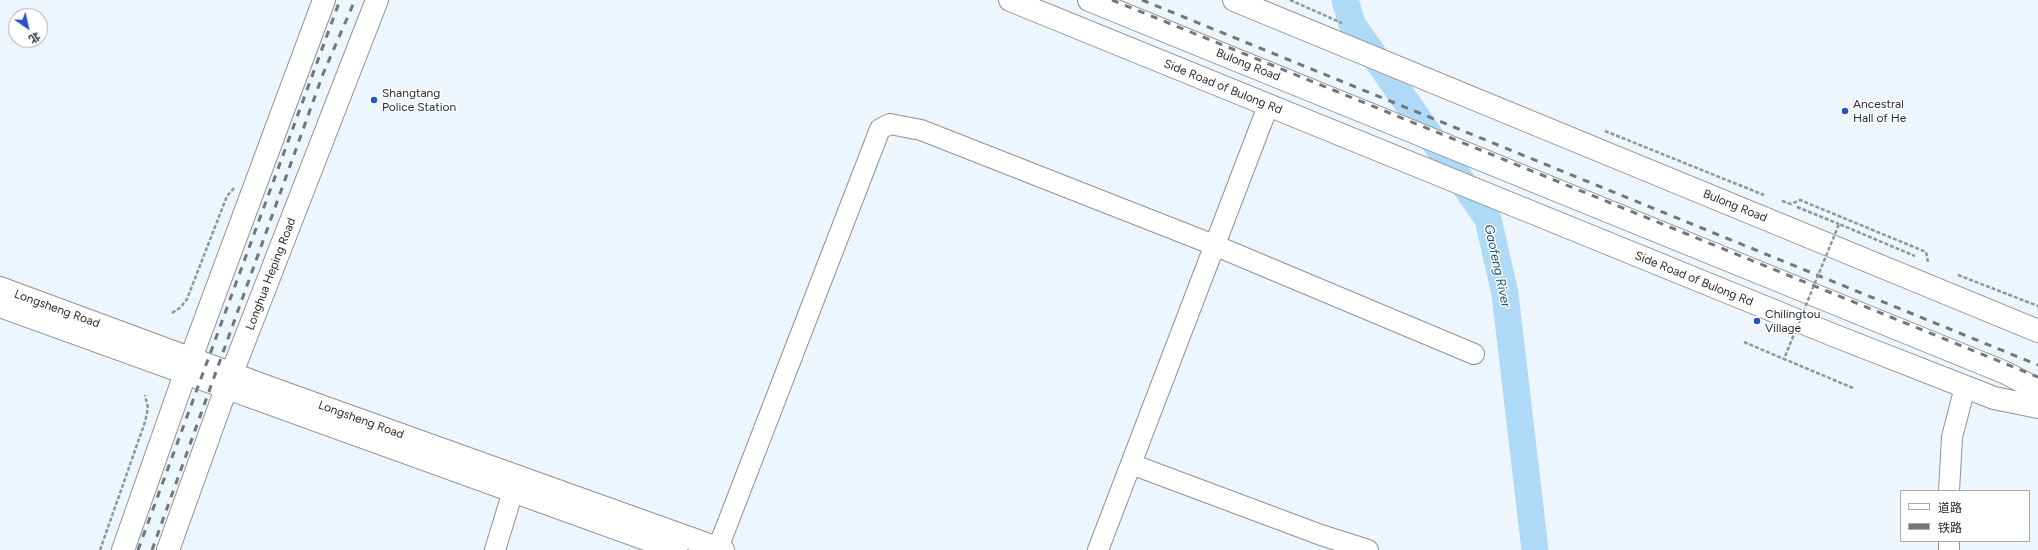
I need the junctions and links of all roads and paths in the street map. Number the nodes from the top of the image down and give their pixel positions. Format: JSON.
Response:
{"nodes":[{"id":1,"x":324,"y":0,"type":"edge"},
{"id":2,"x":376,"y":0,"type":"edge"},
{"id":3,"x":1010,"y":0,"type":"edge"},
{"id":4,"x":1089,"y":0,"type":"edge"},
{"id":5,"x":1234,"y":0,"type":"edge"},
{"id":6,"x":1290,"y":0,"type":"edge"},
{"id":7,"x":1334,"y":19,"type":"dead end"},
{"id":8,"x":1268,"y":106,"type":"junction"},
{"id":9,"x":227,"y":196,"type":"dead end"},
{"id":10,"x":1782,"y":201,"type":"dead end"},
{"id":11,"x":1797,"y":207,"type":"dead end"},
{"id":12,"x":1839,"y":224,"type":"junction"},
{"id":13,"x":1214,"y":245,"type":"junction"},
{"id":14,"x":1915,"y":256,"type":"dead end"},
{"id":15,"x":1928,"y":262,"type":"dead end"},
{"id":16,"x":1958,"y":275,"type":"dead end"},
{"id":17,"x":0,"y":288,"type":"edge"},
{"id":18,"x":0,"y":306,"type":"edge"},
{"id":19,"x":2038,"y":306,"type":"edge"},
{"id":20,"x":172,"y":313,"type":"dead end"},
{"id":21,"x":2038,"y":331,"type":"edge"},
{"id":22,"x":1744,"y":342,"type":"dead end"},
{"id":23,"x":1474,"y":354,"type":"dead end"},
{"id":24,"x":1784,"y":359,"type":"junction"},
{"id":25,"x":188,"y":366,"type":"junction"},
{"id":26,"x":230,"y":381,"type":"junction"},
{"id":27,"x":1965,"y":387,"type":"junction"},
{"id":28,"x":1853,"y":388,"type":"dead end"},
{"id":29,"x":2038,"y":390,"type":"edge"},
{"id":30,"x":145,"y":395,"type":"dead end"},
{"id":31,"x":2038,"y":407,"type":"edge"},
{"id":32,"x":1131,"y":464,"type":"junction"},
{"id":33,"x":1949,"y":490,"type":"edge"},
{"id":34,"x":511,"y":498,"type":"junction"},
{"id":35,"x":721,"y":549,"type":"edge"},
{"id":36,"x":100,"y":550,"type":"edge"},
{"id":37,"x":123,"y":550,"type":"edge"},
{"id":38,"x":168,"y":550,"type":"edge"},
{"id":39,"x":495,"y":550,"type":"edge"},
{"id":40,"x":676,"y":550,"type":"edge"},
{"id":41,"x":1098,"y":550,"type":"edge"},
{"id":42,"x":1368,"y":550,"type":"edge"}],
"edges":[{"from":1,"to":25,"type":"main road"},
{"from":2,"to":26,"type":"main road","name":"Longhua Heping Road"},
{"from":3,"to":8,"type":"main road","name":"Side Road of Bulong Rd"},
{"from":4,"to":29,"type":"main road","name":"Bulong Road"},
{"from":5,"to":21,"type":"main road","name":"Bulong Road"},
{"from":6,"to":7,"type":"path"},
{"from":8,"to":13,"type":"street"},
{"from":8,"to":27,"type":"main road","name":"Side Road of Bulong Rd"},
{"from":9,"to":20,"type":"path"},
{"from":10,"to":15,"type":"path"},
{"from":11,"to":12,"type":"path"},
{"from":12,"to":14,"type":"path","bridge":true},
{"from":12,"to":24,"type":"path","bridge":true},
{"from":13,"to":23,"type":"street"},
{"from":13,"to":32,"type":"street"},
{"from":13,"to":35,"type":"street"},
{"from":16,"to":19,"type":"path"},
{"from":17,"to":25,"type":"main road","name":"Longsheng Road"},
{"from":18,"to":25,"type":"main road","name":"Longsheng Road"},
{"from":22,"to":24,"type":"path"},
{"from":24,"to":28,"type":"path","bridge":true},
{"from":25,"to":26,"type":"main road","name":"Longsheng Road"},
{"from":25,"to":37,"type":"main road"},
{"from":26,"to":34,"type":"main road","name":"Longsheng Road"},
{"from":26,"to":35,"type":"main road","name":"Longsheng Road"},
{"from":26,"to":38,"type":"main road","name":"Longhua Heping Road"},
{"from":27,"to":31,"type":"main road","name":"Side Road of Bulong Rd"},
{"from":27,"to":33,"type":"street"},
{"from":30,"to":36,"type":"path"},
{"from":32,"to":41,"type":"street"},
{"from":32,"to":42,"type":"street"},
{"from":34,"to":39,"type":"street"},
{"from":34,"to":40,"type":"main road","name":"Longsheng Road"}]}
